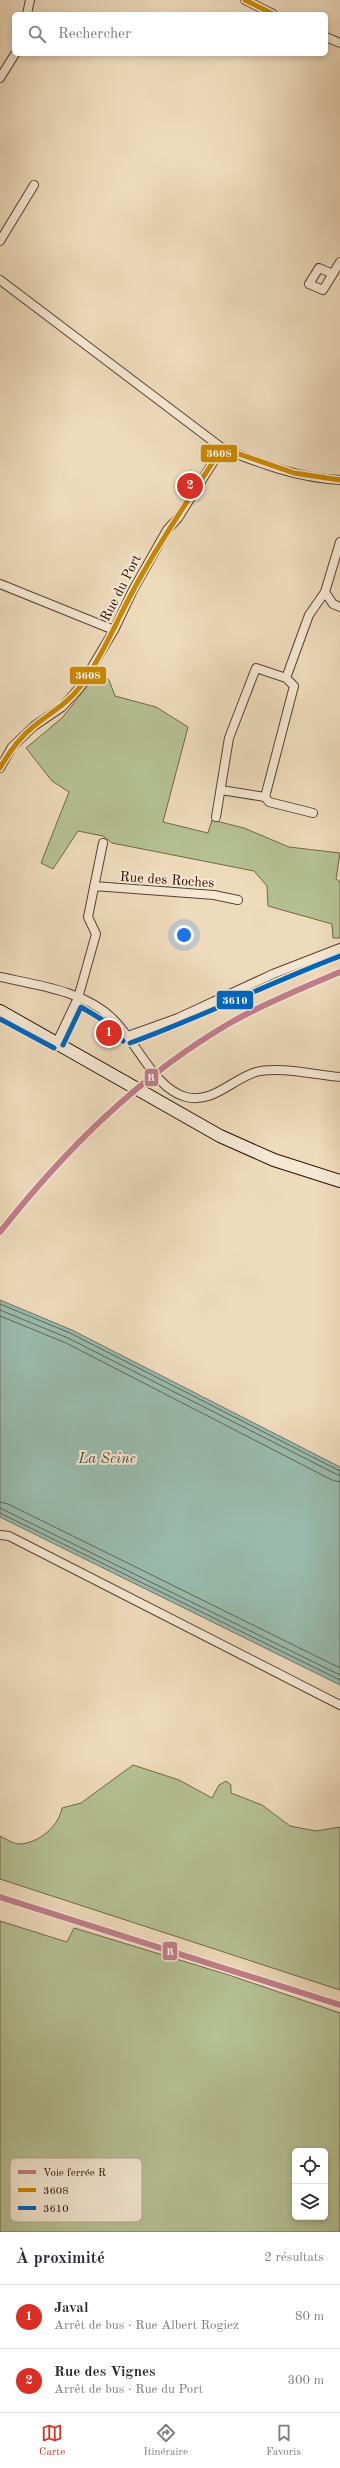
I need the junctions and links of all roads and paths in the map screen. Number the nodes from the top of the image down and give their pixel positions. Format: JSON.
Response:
{"nodes":[{"id":1,"x":30,"y":0,"type":"edge"},
{"id":2,"x":245,"y":0,"type":"edge"},
{"id":3,"x":27,"y":12,"type":"edge"},
{"id":4,"x":269,"y":12,"type":"edge"},
{"id":5,"x":328,"y":38,"type":"edge"},
{"id":6,"x":340,"y":43,"type":"edge"},
{"id":7,"x":15,"y":56,"type":"edge"},
{"id":8,"x":0,"y":78,"type":"edge"},
{"id":9,"x":34,"y":185,"type":"dead end"},
{"id":10,"x":0,"y":241,"type":"edge"},
{"id":11,"x":340,"y":262,"type":"edge"},
{"id":12,"x":333,"y":274,"type":"dead end"},
{"id":13,"x":0,"y":280,"type":"edge"},
{"id":14,"x":222,"y":448,"type":"junction"},
{"id":15,"x":340,"y":480,"type":"edge"},
{"id":16,"x":340,"y":542,"type":"edge"},
{"id":17,"x":0,"y":584,"type":"edge"},
{"id":18,"x":325,"y":592,"type":"junction"},
{"id":19,"x":340,"y":607,"type":"edge"},
{"id":20,"x":114,"y":630,"type":"junction"},
{"id":21,"x":286,"y":678,"type":"junction"},
{"id":22,"x":0,"y":768,"type":"edge"},
{"id":23,"x":221,"y":790,"type":"junction"},
{"id":24,"x":264,"y":796,"type":"junction"},
{"id":25,"x":313,"y":813,"type":"dead end"},
{"id":26,"x":216,"y":817,"type":"dead end"},
{"id":27,"x":103,"y":843,"type":"dead end"},
{"id":28,"x":94,"y":886,"type":"junction"},
{"id":29,"x":238,"y":900,"type":"dead end"},
{"id":30,"x":340,"y":948,"type":"edge"},
{"id":31,"x":0,"y":977,"type":"edge"},
{"id":32,"x":78,"y":998,"type":"junction"},
{"id":33,"x":0,"y":1011,"type":"edge"},
{"id":34,"x":0,"y":1016,"type":"edge"},
{"id":35,"x":13,"y":1018,"type":"junction"},
{"id":36,"x":128,"y":1036,"type":"junction"},
{"id":37,"x":57,"y":1042,"type":"junction"},
{"id":38,"x":340,"y":1077,"type":"edge"},
{"id":39,"x":340,"y":1181,"type":"edge"},
{"id":40,"x":0,"y":1536,"type":"edge"},
{"id":41,"x":340,"y":1705,"type":"edge"}],
"edges":[{"from":1,"to":3,"type":"street"},
{"from":2,"to":4,"type":"street"},
{"from":5,"to":6,"type":"street"},
{"from":7,"to":8,"type":"street"},
{"from":9,"to":10,"type":"street"},
{"from":11,"to":12,"type":"street"},
{"from":13,"to":14,"type":"street"},
{"from":14,"to":15,"type":"street"},
{"from":14,"to":20,"type":"street","name":"Rue du Port"},
{"from":16,"to":18,"type":"street"},
{"from":17,"to":20,"type":"street"},
{"from":18,"to":19,"type":"street"},
{"from":18,"to":21,"type":"street"},
{"from":20,"to":22,"type":"street","name":"Rue du Port"},
{"from":21,"to":23,"type":"street"},
{"from":21,"to":24,"type":"street"},
{"from":23,"to":24,"type":"street"},
{"from":23,"to":26,"type":"street"},
{"from":24,"to":25,"type":"street"},
{"from":27,"to":28,"type":"street"},
{"from":28,"to":29,"type":"street","name":"Rue des Roches"},
{"from":28,"to":32,"type":"street"},
{"from":30,"to":36,"type":"street"},
{"from":31,"to":32,"type":"street"},
{"from":32,"to":36,"type":"street"},
{"from":32,"to":37,"type":"street"},
{"from":33,"to":35,"type":"main road"},
{"from":34,"to":35,"type":"main road"},
{"from":35,"to":37,"type":"main road"},
{"from":36,"to":38,"type":"street"},
{"from":37,"to":39,"type":"main road"},
{"from":40,"to":41,"type":"street"}]}
